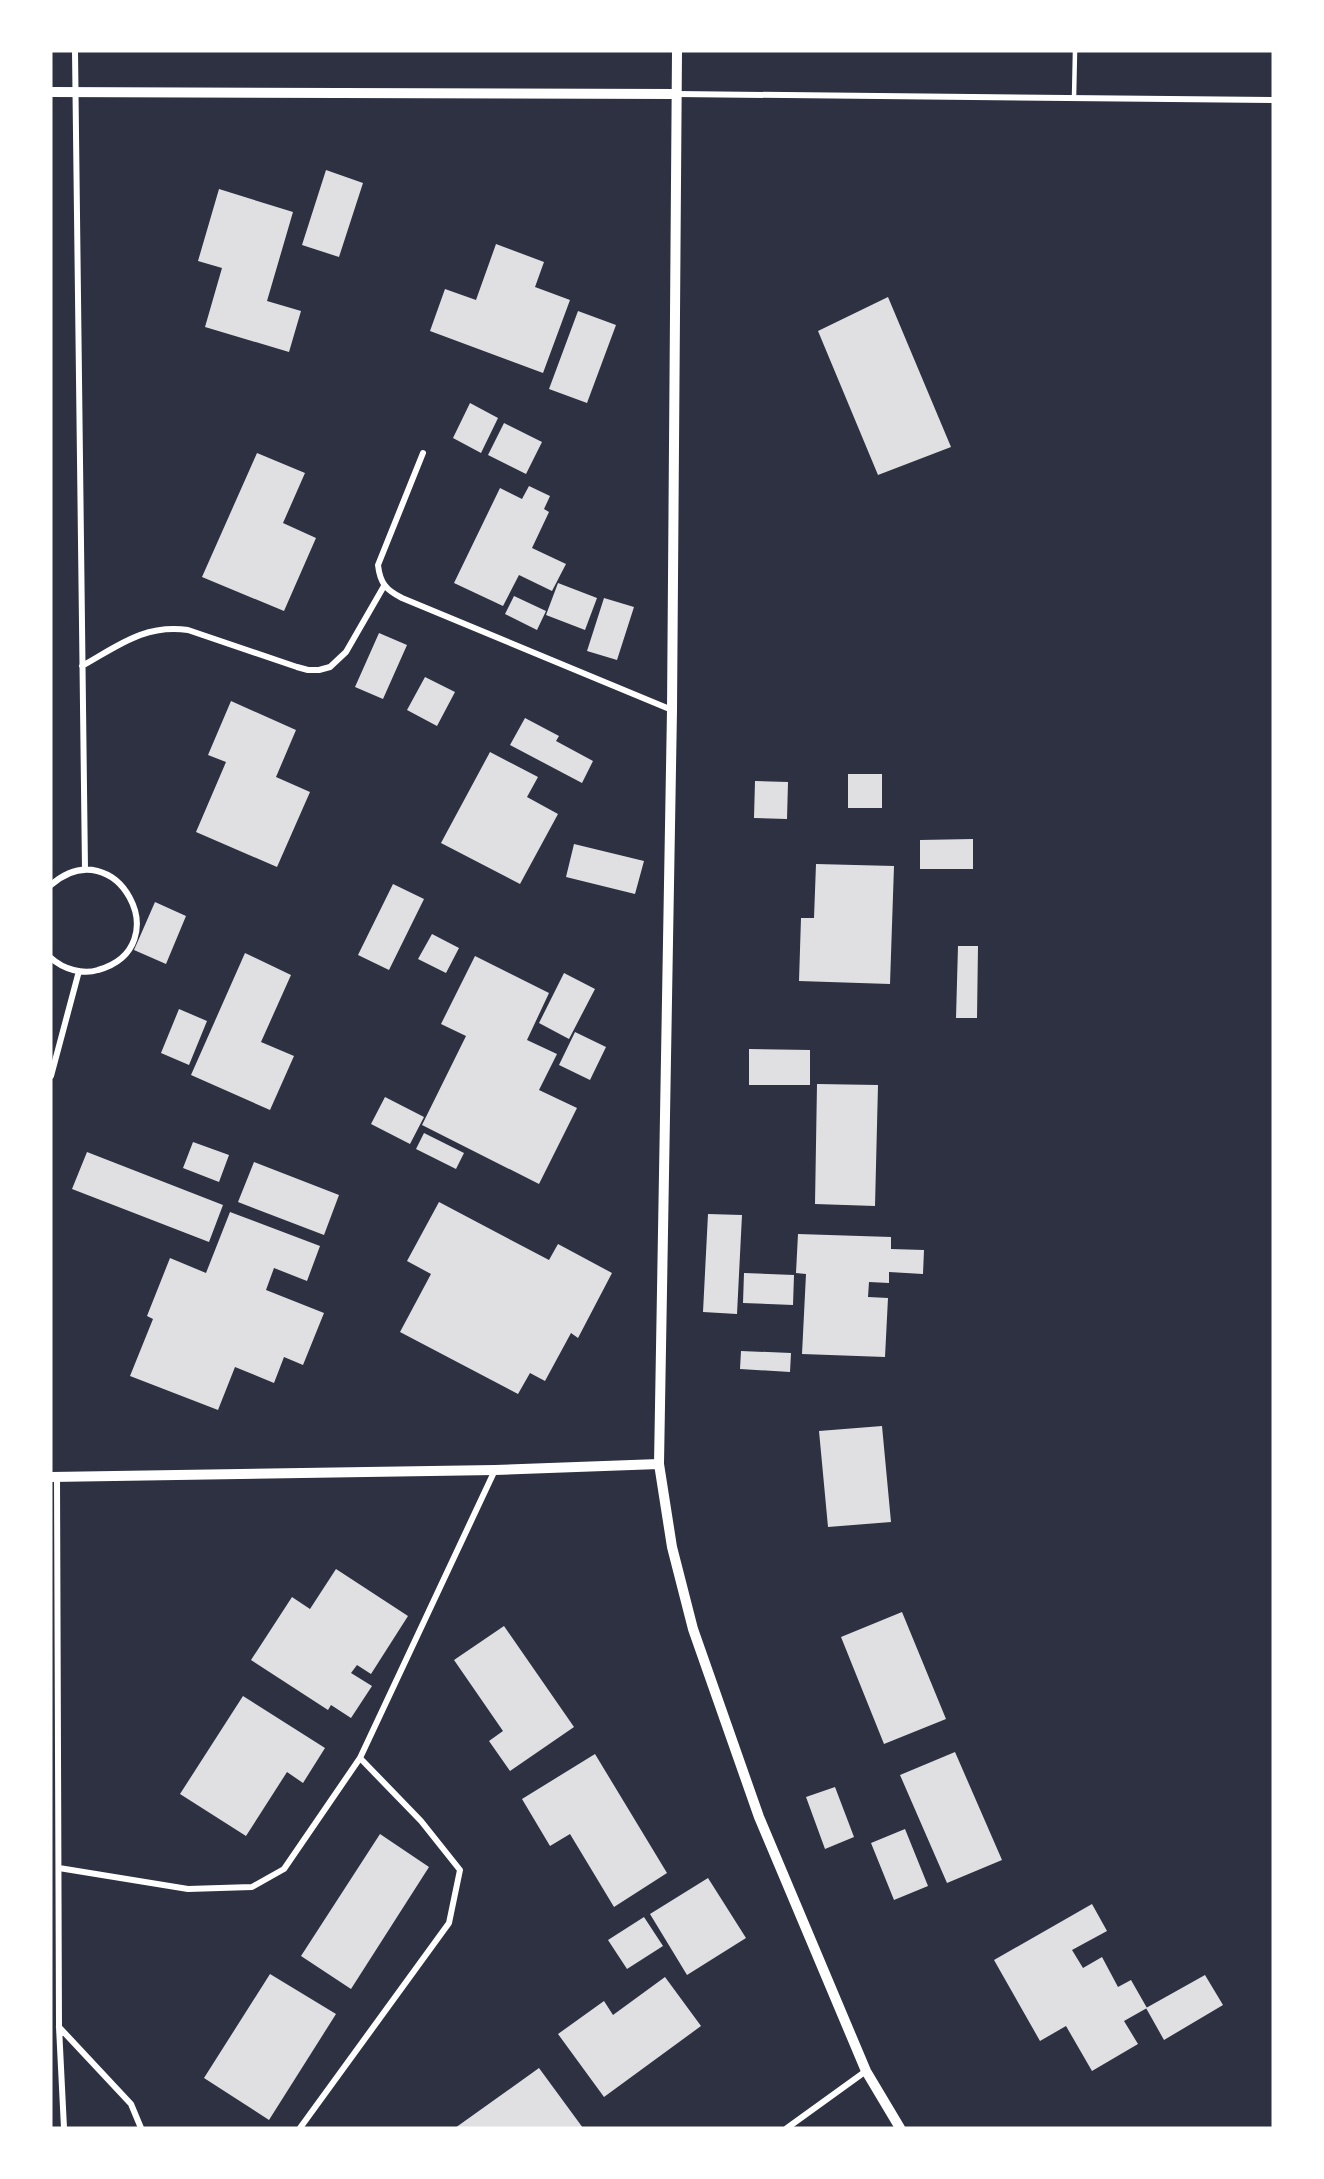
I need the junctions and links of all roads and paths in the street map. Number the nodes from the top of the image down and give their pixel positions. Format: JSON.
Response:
{"nodes":[{"id":1,"x":75,"y":51,"type":"edge"},
{"id":2,"x":677,"y":51,"type":"edge"},
{"id":3,"x":1075,"y":51,"type":"edge"},
{"id":4,"x":51,"y":92,"type":"edge"},
{"id":5,"x":75,"y":92,"type":"junction"},
{"id":6,"x":677,"y":94,"type":"junction"},
{"id":7,"x":1074,"y":98,"type":"junction"},
{"id":8,"x":1273,"y":100,"type":"edge"},
{"id":9,"x":423,"y":453,"type":"dead end"},
{"id":10,"x":384,"y":586,"type":"junction"},
{"id":11,"x":82,"y":666,"type":"junction"},
{"id":12,"x":672,"y":710,"type":"junction"},
{"id":13,"x":85,"y":870,"type":"junction"},
{"id":14,"x":51,"y":885,"type":"edge"},
{"id":15,"x":51,"y":958,"type":"edge"},
{"id":16,"x":80,"y":971,"type":"junction"},
{"id":17,"x":51,"y":1076,"type":"edge"},
{"id":18,"x":659,"y":1464,"type":"junction"},
{"id":19,"x":495,"y":1470,"type":"junction"},
{"id":20,"x":54,"y":1477,"type":"edge"},
{"id":21,"x":360,"y":1758,"type":"junction"},
{"id":22,"x":59,"y":1868,"type":"junction"},
{"id":23,"x":59,"y":2027,"type":"junction"},
{"id":24,"x":866,"y":2071,"type":"junction"},
{"id":25,"x":64,"y":2128,"type":"edge"},
{"id":26,"x":141,"y":2128,"type":"edge"},
{"id":27,"x":300,"y":2128,"type":"edge"},
{"id":28,"x":787,"y":2128,"type":"edge"},
{"id":29,"x":900,"y":2128,"type":"edge"}],
"edges":[{"from":1,"to":5,"type":"street"},
{"from":2,"to":6,"type":"street"},
{"from":3,"to":7,"type":"lane"},
{"from":4,"to":5,"type":"street"},
{"from":5,"to":6,"type":"street"},
{"from":5,"to":11,"type":"street"},
{"from":6,"to":7,"type":"street"},
{"from":6,"to":12,"type":"street"},
{"from":7,"to":8,"type":"street"},
{"from":9,"to":10,"type":"street"},
{"from":10,"to":11,"type":"street"},
{"from":10,"to":12,"type":"street"},
{"from":11,"to":13,"type":"street"},
{"from":12,"to":18,"type":"street"},
{"from":13,"to":14,"type":"street"},
{"from":13,"to":16,"type":"street"},
{"from":15,"to":16,"type":"street"},
{"from":16,"to":17,"type":"street"},
{"from":18,"to":19,"type":"street"},
{"from":18,"to":24,"type":"street"},
{"from":19,"to":20,"type":"street"},
{"from":19,"to":21,"type":"street"},
{"from":20,"to":22,"type":"street"},
{"from":21,"to":22,"type":"street"},
{"from":21,"to":27,"type":"street"},
{"from":22,"to":23,"type":"street"},
{"from":23,"to":25,"type":"street"},
{"from":23,"to":26,"type":"street"},
{"from":24,"to":28,"type":"street"},
{"from":24,"to":29,"type":"street"}]}
